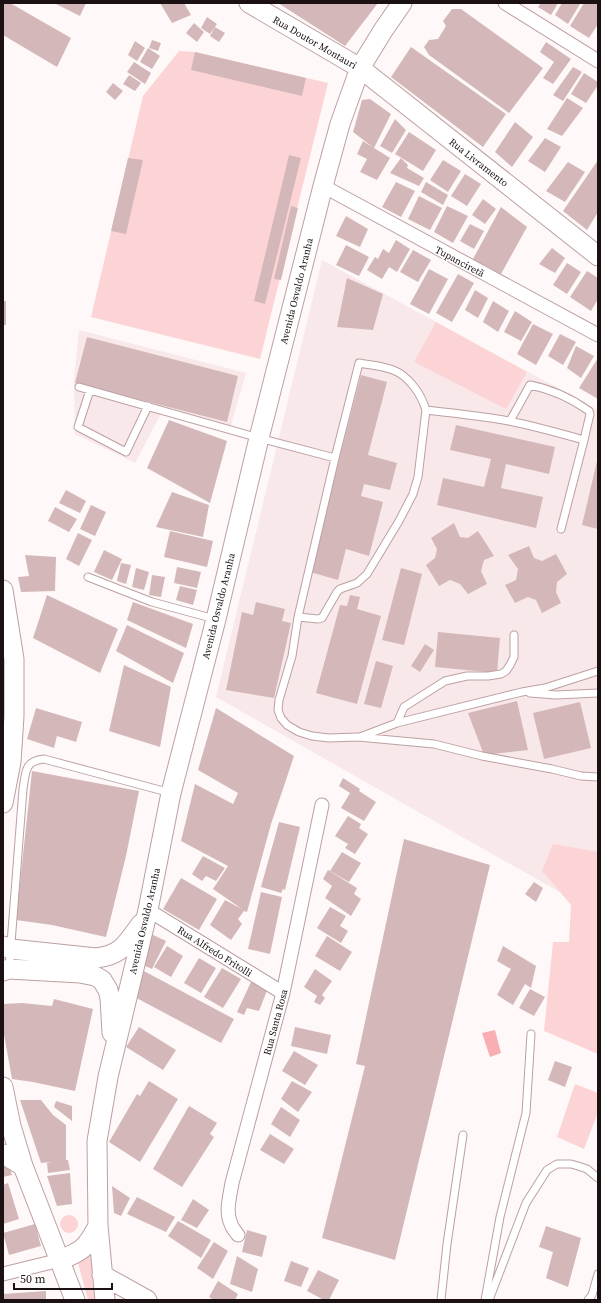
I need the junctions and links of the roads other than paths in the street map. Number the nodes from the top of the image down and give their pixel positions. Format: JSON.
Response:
{"nodes":[{"id":1,"x":249,"y":3,"type":"edge"},
{"id":2,"x":402,"y":3,"type":"edge"},
{"id":3,"x":505,"y":3,"type":"edge"},
{"id":4,"x":598,"y":60,"type":"edge"},
{"id":5,"x":360,"y":68,"type":"junction"},
{"id":6,"x":323,"y":186,"type":"junction"},
{"id":7,"x":598,"y":256,"type":"edge"},
{"id":8,"x":598,"y":335,"type":"edge"},
{"id":9,"x":79,"y":387,"type":"dead end"},
{"id":10,"x":90,"y":390,"type":"junction"},
{"id":11,"x":148,"y":406,"type":"junction"},
{"id":12,"x":426,"y":410,"type":"junction"},
{"id":13,"x":510,"y":422,"type":"junction"},
{"id":14,"x":259,"y":438,"type":"junction"},
{"id":15,"x":584,"y":440,"type":"junction"},
{"id":16,"x":335,"y":458,"type":"junction"},
{"id":17,"x":561,"y":529,"type":"dead end"},
{"id":18,"x":88,"y":578,"type":"dead end"},
{"id":19,"x":3,"y":592,"type":"edge"},
{"id":20,"x":298,"y":617,"type":"junction"},
{"id":21,"x":216,"y":619,"type":"junction"},
{"id":22,"x":514,"y":635,"type":"dead end"},
{"id":23,"x":598,"y":671,"type":"edge"},
{"id":24,"x":522,"y":692,"type":"junction"},
{"id":25,"x":598,"y":693,"type":"edge"},
{"id":26,"x":397,"y":722,"type":"junction"},
{"id":27,"x":358,"y":738,"type":"junction"},
{"id":28,"x":598,"y":777,"type":"edge"},
{"id":29,"x":171,"y":793,"type":"junction"},
{"id":30,"x":3,"y":803,"type":"edge"},
{"id":31,"x":322,"y":805,"type":"dead end"},
{"id":32,"x":147,"y":913,"type":"junction"},
{"id":33,"x":7,"y":948,"type":"edge"},
{"id":34,"x":6,"y":970,"type":"edge"},
{"id":35,"x":283,"y":993,"type":"junction"},
{"id":36,"x":531,"y":1034,"type":"dead end"},
{"id":37,"x":114,"y":1052,"type":"junction"},
{"id":38,"x":3,"y":1087,"type":"edge"},
{"id":39,"x":7,"y":1131,"type":"edge"},
{"id":40,"x":463,"y":1135,"type":"dead end"},
{"id":41,"x":3,"y":1154,"type":"edge"},
{"id":42,"x":24,"y":1166,"type":"junction"},
{"id":43,"x":598,"y":1178,"type":"edge"},
{"id":44,"x":98,"y":1226,"type":"junction"},
{"id":45,"x":238,"y":1235,"type":"dead end"},
{"id":46,"x":60,"y":1260,"type":"junction"},
{"id":47,"x":3,"y":1274,"type":"edge"},
{"id":48,"x":598,"y":1274,"type":"edge"},
{"id":49,"x":102,"y":1275,"type":"junction"},
{"id":50,"x":75,"y":1300,"type":"edge"},
{"id":51,"x":105,"y":1300,"type":"edge"},
{"id":52,"x":147,"y":1300,"type":"edge"},
{"id":53,"x":441,"y":1300,"type":"edge"},
{"id":54,"x":485,"y":1300,"type":"edge"},
{"id":55,"x":489,"y":1300,"type":"edge"},
{"id":56,"x":588,"y":1300,"type":"edge"}],
"edges":[{"from":1,"to":5,"type":"main road","name":"Rua Doutor Montauri"},
{"from":2,"to":5,"type":"main road","name":"Avenida Osvaldo Aranha"},
{"from":3,"to":4,"type":"street"},
{"from":5,"to":6,"type":"main road","name":"Avenida Osvaldo Aranha"},
{"from":5,"to":7,"type":"main road","name":"Rua Livramento"},
{"from":6,"to":8,"type":"street","name":"Tupanciretã"},
{"from":6,"to":14,"type":"main road","name":"Avenida Osvaldo Aranha"},
{"from":9,"to":10,"type":"lane"},
{"from":10,"to":11,"type":"lane"},
{"from":10,"to":11,"type":"lane"},
{"from":11,"to":14,"type":"lane"},
{"from":12,"to":13,"type":"lane"},
{"from":12,"to":16,"type":"lane"},
{"from":12,"to":20,"type":"lane"},
{"from":13,"to":15,"type":"lane"},
{"from":13,"to":15,"type":"lane"},
{"from":14,"to":16,"type":"lane"},
{"from":14,"to":21,"type":"main road","name":"Avenida Osvaldo Aranha"},
{"from":15,"to":17,"type":"lane"},
{"from":16,"to":20,"type":"lane"},
{"from":18,"to":21,"type":"lane"},
{"from":19,"to":30,"type":"main road"},
{"from":20,"to":27,"type":"lane"},
{"from":21,"to":29,"type":"main road","name":"Avenida Osvaldo Aranha"},
{"from":22,"to":26,"type":"lane"},
{"from":23,"to":24,"type":"lane"},
{"from":24,"to":25,"type":"lane"},
{"from":24,"to":26,"type":"lane"},
{"from":26,"to":27,"type":"lane"},
{"from":27,"to":28,"type":"lane"},
{"from":29,"to":32,"type":"main road","name":"Avenida Osvaldo Aranha"},
{"from":29,"to":33,"type":"lane"},
{"from":31,"to":35,"type":"street","name":"Rua Santa Rosa"},
{"from":32,"to":33,"type":"main road"},
{"from":32,"to":35,"type":"street","name":"Rua Alfredo Fritolli"},
{"from":32,"to":37,"type":"main road","name":"Avenida Osvaldo Aranha"},
{"from":33,"to":34,"type":"lane"},
{"from":34,"to":37,"type":"main road"},
{"from":35,"to":45,"type":"street","name":"Rua Santa Rosa"},
{"from":36,"to":54,"type":"lane"},
{"from":37,"to":44,"type":"main road","name":"Avenida Osvaldo Aranha"},
{"from":38,"to":39,"type":"main road"},
{"from":39,"to":42,"type":"main road"},
{"from":40,"to":53,"type":"lane"},
{"from":41,"to":42,"type":"main road"},
{"from":42,"to":46,"type":"main road"},
{"from":43,"to":55,"type":"lane"},
{"from":44,"to":46,"type":"main road"},
{"from":44,"to":49,"type":"main road","name":"Avenida Osvaldo Aranha"},
{"from":46,"to":47,"type":"street"},
{"from":46,"to":50,"type":"main road"},
{"from":48,"to":56,"type":"lane"},
{"from":49,"to":51,"type":"main road","name":"Avenida Osvaldo Aranha"},
{"from":49,"to":52,"type":"main road"}]}
